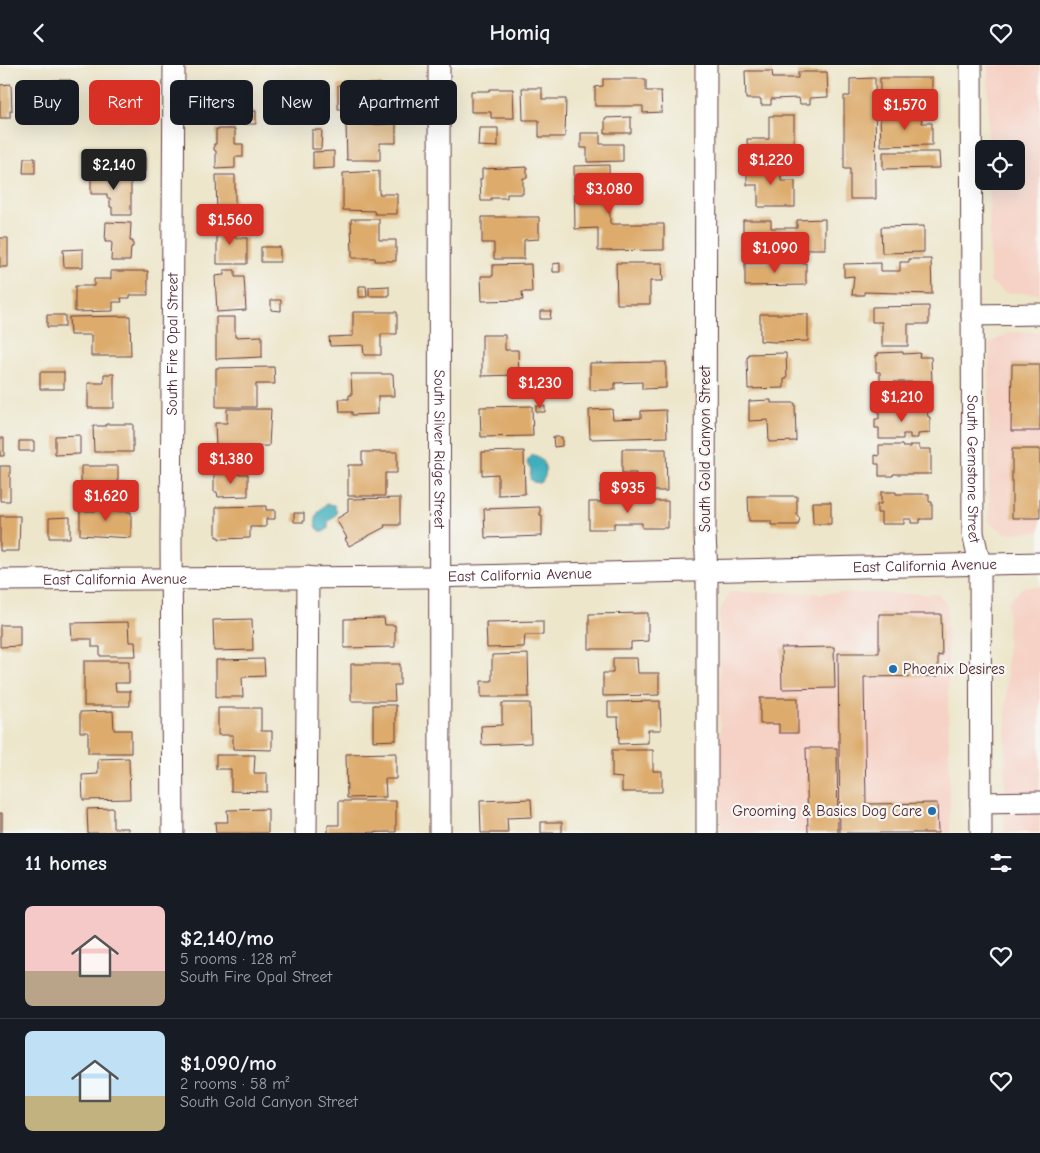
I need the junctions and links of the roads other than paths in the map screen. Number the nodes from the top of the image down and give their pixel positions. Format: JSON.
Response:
{"nodes":[{"id":1,"x":174,"y":65,"type":"edge"},
{"id":2,"x":439,"y":65,"type":"edge"},
{"id":3,"x":706,"y":65,"type":"edge"},
{"id":4,"x":971,"y":65,"type":"edge"},
{"id":5,"x":1040,"y":314,"type":"edge"},
{"id":6,"x":972,"y":315,"type":"junction"},
{"id":7,"x":1040,"y":563,"type":"edge"},
{"id":8,"x":980,"y":564,"type":"junction"},
{"id":9,"x":707,"y":571,"type":"junction"},
{"id":10,"x":441,"y":576,"type":"junction"},
{"id":11,"x":172,"y":577,"type":"junction"},
{"id":12,"x":308,"y":577,"type":"junction"},
{"id":13,"x":0,"y":580,"type":"edge"},
{"id":14,"x":1040,"y":802,"type":"edge"},
{"id":15,"x":981,"y":803,"type":"junction"},
{"id":16,"x":173,"y":833,"type":"edge"},
{"id":17,"x":306,"y":833,"type":"edge"},
{"id":18,"x":440,"y":833,"type":"edge"},
{"id":19,"x":707,"y":833,"type":"edge"},
{"id":20,"x":981,"y":833,"type":"edge"}],
"edges":[{"from":1,"to":11,"type":"street","name":"South Fire Opal Street"},
{"from":2,"to":10,"type":"street","name":"South Silver Ridge Street"},
{"from":3,"to":9,"type":"street","name":"South Gold Canyon Street"},
{"from":4,"to":6,"type":"street","name":"South Gemstone Street"},
{"from":5,"to":6,"type":"street"},
{"from":6,"to":8,"type":"street","name":"South Gemstone Street"},
{"from":7,"to":8,"type":"street","name":"East California Avenue"},
{"from":8,"to":9,"type":"street","name":"East California Avenue"},
{"from":8,"to":15,"type":"street","name":"South Gemstone Street"},
{"from":9,"to":10,"type":"street","name":"East California Avenue"},
{"from":9,"to":19,"type":"street","name":"South Gold Canyon Street"},
{"from":10,"to":12,"type":"street","name":"East California Avenue"},
{"from":10,"to":18,"type":"street","name":"South Silver Ridge Street"},
{"from":11,"to":12,"type":"street","name":"East California Avenue"},
{"from":11,"to":13,"type":"street","name":"East California Avenue"},
{"from":11,"to":16,"type":"street","name":"South Fire Opal Street"},
{"from":12,"to":17,"type":"street"},
{"from":14,"to":15,"type":"street"},
{"from":15,"to":20,"type":"street","name":"South Gemstone Street"}]}
